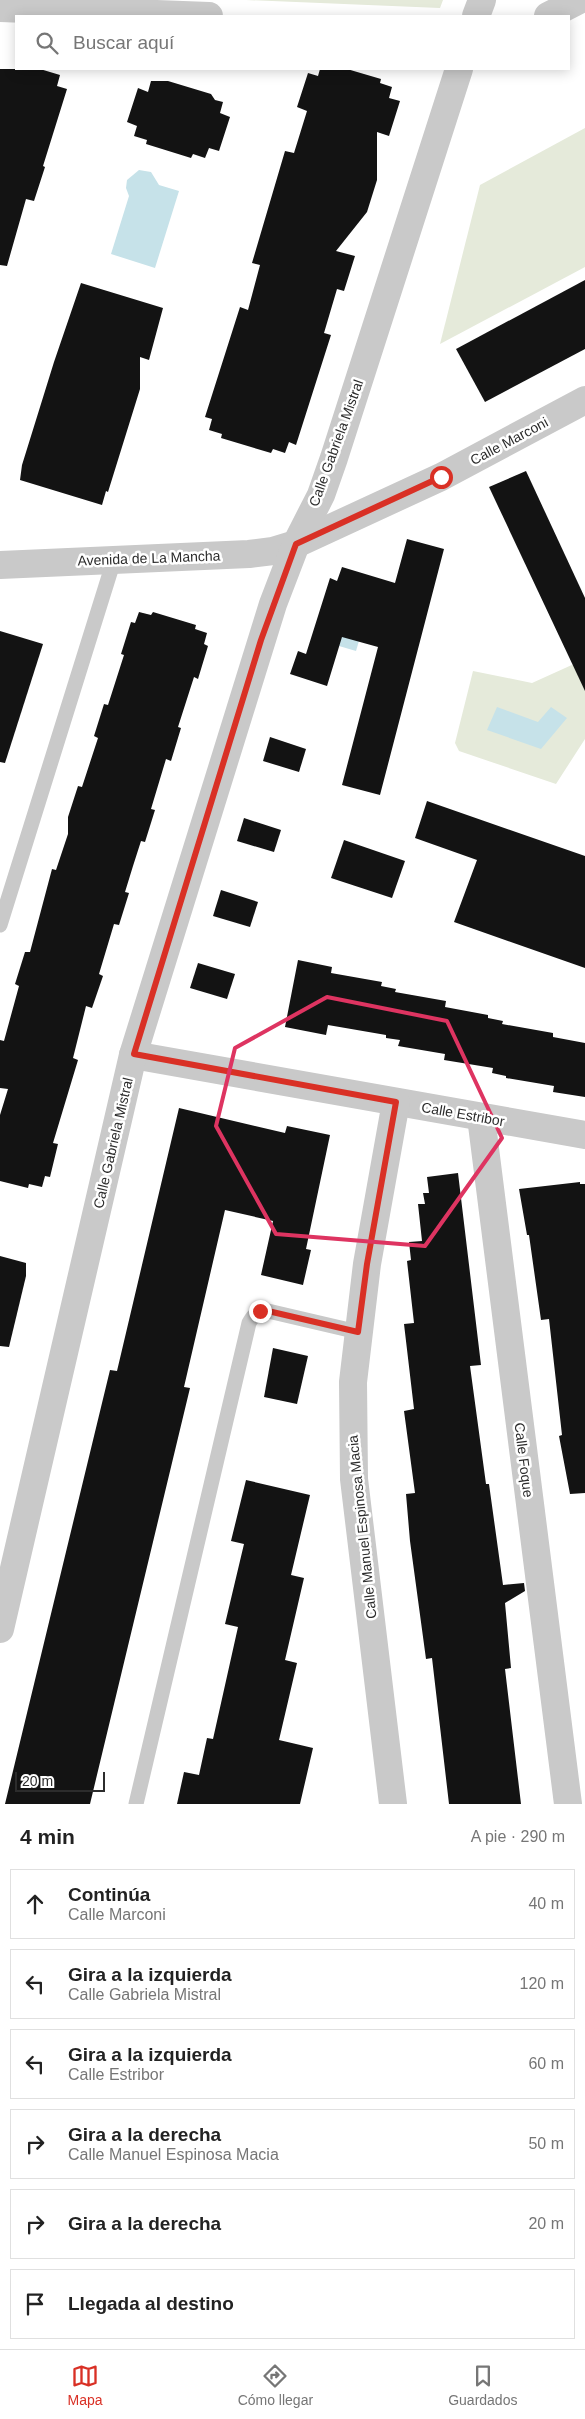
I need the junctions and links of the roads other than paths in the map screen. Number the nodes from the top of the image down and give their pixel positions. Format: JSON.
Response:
{"nodes":[{"id":1,"x":482,"y":0,"type":"edge"},
{"id":2,"x":579,"y":0,"type":"edge"},
{"id":3,"x":0,"y":8,"type":"edge"},
{"id":4,"x":183,"y":15,"type":"edge"},
{"id":5,"x":476,"y":15,"type":"edge"},
{"id":6,"x":550,"y":15,"type":"edge"},
{"id":7,"x":460,"y":70,"type":"edge"},
{"id":8,"x":585,"y":400,"type":"edge"},
{"id":9,"x":296,"y":544,"type":"junction"},
{"id":10,"x":114,"y":560,"type":"junction"},
{"id":11,"x":0,"y":565,"type":"edge"},
{"id":12,"x":0,"y":925,"type":"edge"},
{"id":13,"x":134,"y":1054,"type":"junction"},
{"id":14,"x":396,"y":1102,"type":"junction"},
{"id":15,"x":481,"y":1117,"type":"junction"},
{"id":16,"x":585,"y":1136,"type":"edge"},
{"id":17,"x":358,"y":1332,"type":"junction"},
{"id":18,"x":0,"y":1629,"type":"edge"},
{"id":19,"x":136,"y":1804,"type":"edge"},
{"id":20,"x":392,"y":1804,"type":"edge"},
{"id":21,"x":568,"y":1804,"type":"edge"}],
"edges":[{"from":1,"to":5,"type":"street"},
{"from":2,"to":6,"type":"street"},
{"from":3,"to":4,"type":"street"},
{"from":7,"to":9,"type":"street","name":"Calle Gabriela Mistral"},
{"from":8,"to":9,"type":"street","name":"Calle Marconi"},
{"from":9,"to":10,"type":"street","name":"Avenida de La Mancha"},
{"from":9,"to":13,"type":"street","name":"Calle Gabriela Mistral"},
{"from":10,"to":11,"type":"street","name":"Avenida de La Mancha"},
{"from":10,"to":12,"type":"lane"},
{"from":13,"to":14,"type":"street","name":"Calle Estribor"},
{"from":13,"to":18,"type":"street","name":"Calle Gabriela Mistral"},
{"from":14,"to":15,"type":"street","name":"Calle Estribor"},
{"from":14,"to":17,"type":"street","name":"Calle Manuel Espinosa Macia"},
{"from":15,"to":16,"type":"street","name":"Calle Estribor"},
{"from":15,"to":21,"type":"street","name":"Calle Foque"},
{"from":17,"to":19,"type":"lane"},
{"from":17,"to":20,"type":"street","name":"Calle Manuel Espinosa Macia"}]}
